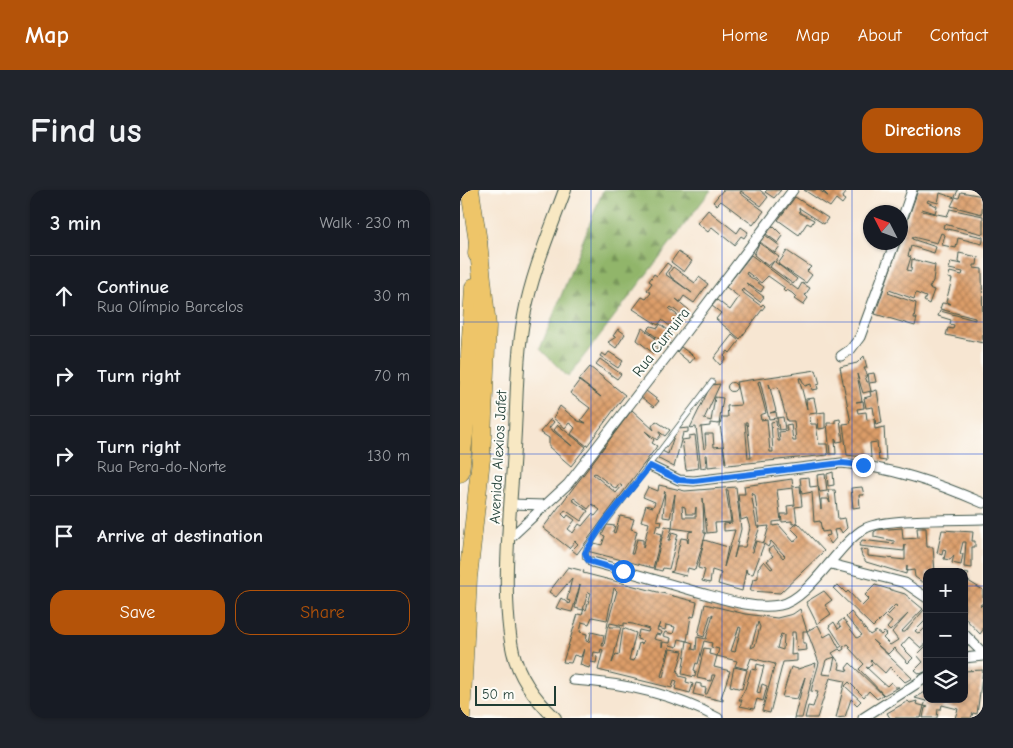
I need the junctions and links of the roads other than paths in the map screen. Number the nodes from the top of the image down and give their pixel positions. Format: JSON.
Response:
{"nodes":[{"id":1,"x":470,"y":190,"type":"edge"},
{"id":2,"x":565,"y":190,"type":"edge"},
{"id":3,"x":793,"y":190,"type":"edge"},
{"id":4,"x":912,"y":190,"type":"edge"},
{"id":5,"x":907,"y":205,"type":"edge"},
{"id":6,"x":478,"y":242,"type":"junction"},
{"id":7,"x":892,"y":250,"type":"edge"},
{"id":8,"x":841,"y":356,"type":"dead end"},
{"id":9,"x":712,"y":382,"type":"dead end"},
{"id":10,"x":650,"y":466,"type":"junction"},
{"id":11,"x":460,"y":473,"type":"edge"},
{"id":12,"x":983,"y":503,"type":"edge"},
{"id":13,"x":511,"y":504,"type":"junction"},
{"id":14,"x":544,"y":505,"type":"junction"},
{"id":15,"x":983,"y":519,"type":"edge"},
{"id":16,"x":510,"y":538,"type":"junction"},
{"id":17,"x":592,"y":562,"type":"joint"},
{"id":18,"x":830,"y":564,"type":"junction"},
{"id":19,"x":923,"y":595,"type":"edge"},
{"id":20,"x":968,"y":638,"type":"edge"},
{"id":21,"x":983,"y":654,"type":"edge"},
{"id":22,"x":968,"y":657,"type":"edge"},
{"id":23,"x":573,"y":680,"type":"dead end"},
{"id":24,"x":923,"y":680,"type":"edge"},
{"id":25,"x":461,"y":718,"type":"edge"},
{"id":26,"x":555,"y":718,"type":"edge"},
{"id":27,"x":718,"y":718,"type":"edge"},
{"id":28,"x":862,"y":718,"type":"edge"}],
"edges":[{"from":1,"to":6,"type":"highway"},
{"from":2,"to":13,"type":"main road","name":"Avenida Alexios Jafet"},
{"from":3,"to":14,"type":"street","name":"Rua Curruira"},
{"from":4,"to":5,"type":"street"},
{"from":6,"to":11,"type":"highway"},
{"from":6,"to":25,"type":"highway"},
{"from":7,"to":8,"type":"street"},
{"from":9,"to":10,"type":"lane"},
{"from":10,"to":12,"type":"street"},
{"from":10,"to":17,"type":"lane"},
{"from":13,"to":14,"type":"street"},
{"from":13,"to":16,"type":"main road","name":"Avenida Alexios Jafet"},
{"from":14,"to":16,"type":"street","name":"Rua Curruira"},
{"from":15,"to":18,"type":"street"},
{"from":16,"to":26,"type":"main road","name":"Avenida Alexios Jafet"},
{"from":17,"to":18,"type":"street"},
{"from":18,"to":19,"type":"street"},
{"from":20,"to":21,"type":"street"},
{"from":21,"to":22,"type":"street"},
{"from":23,"to":27,"type":"street"},
{"from":24,"to":28,"type":"street"}]}
